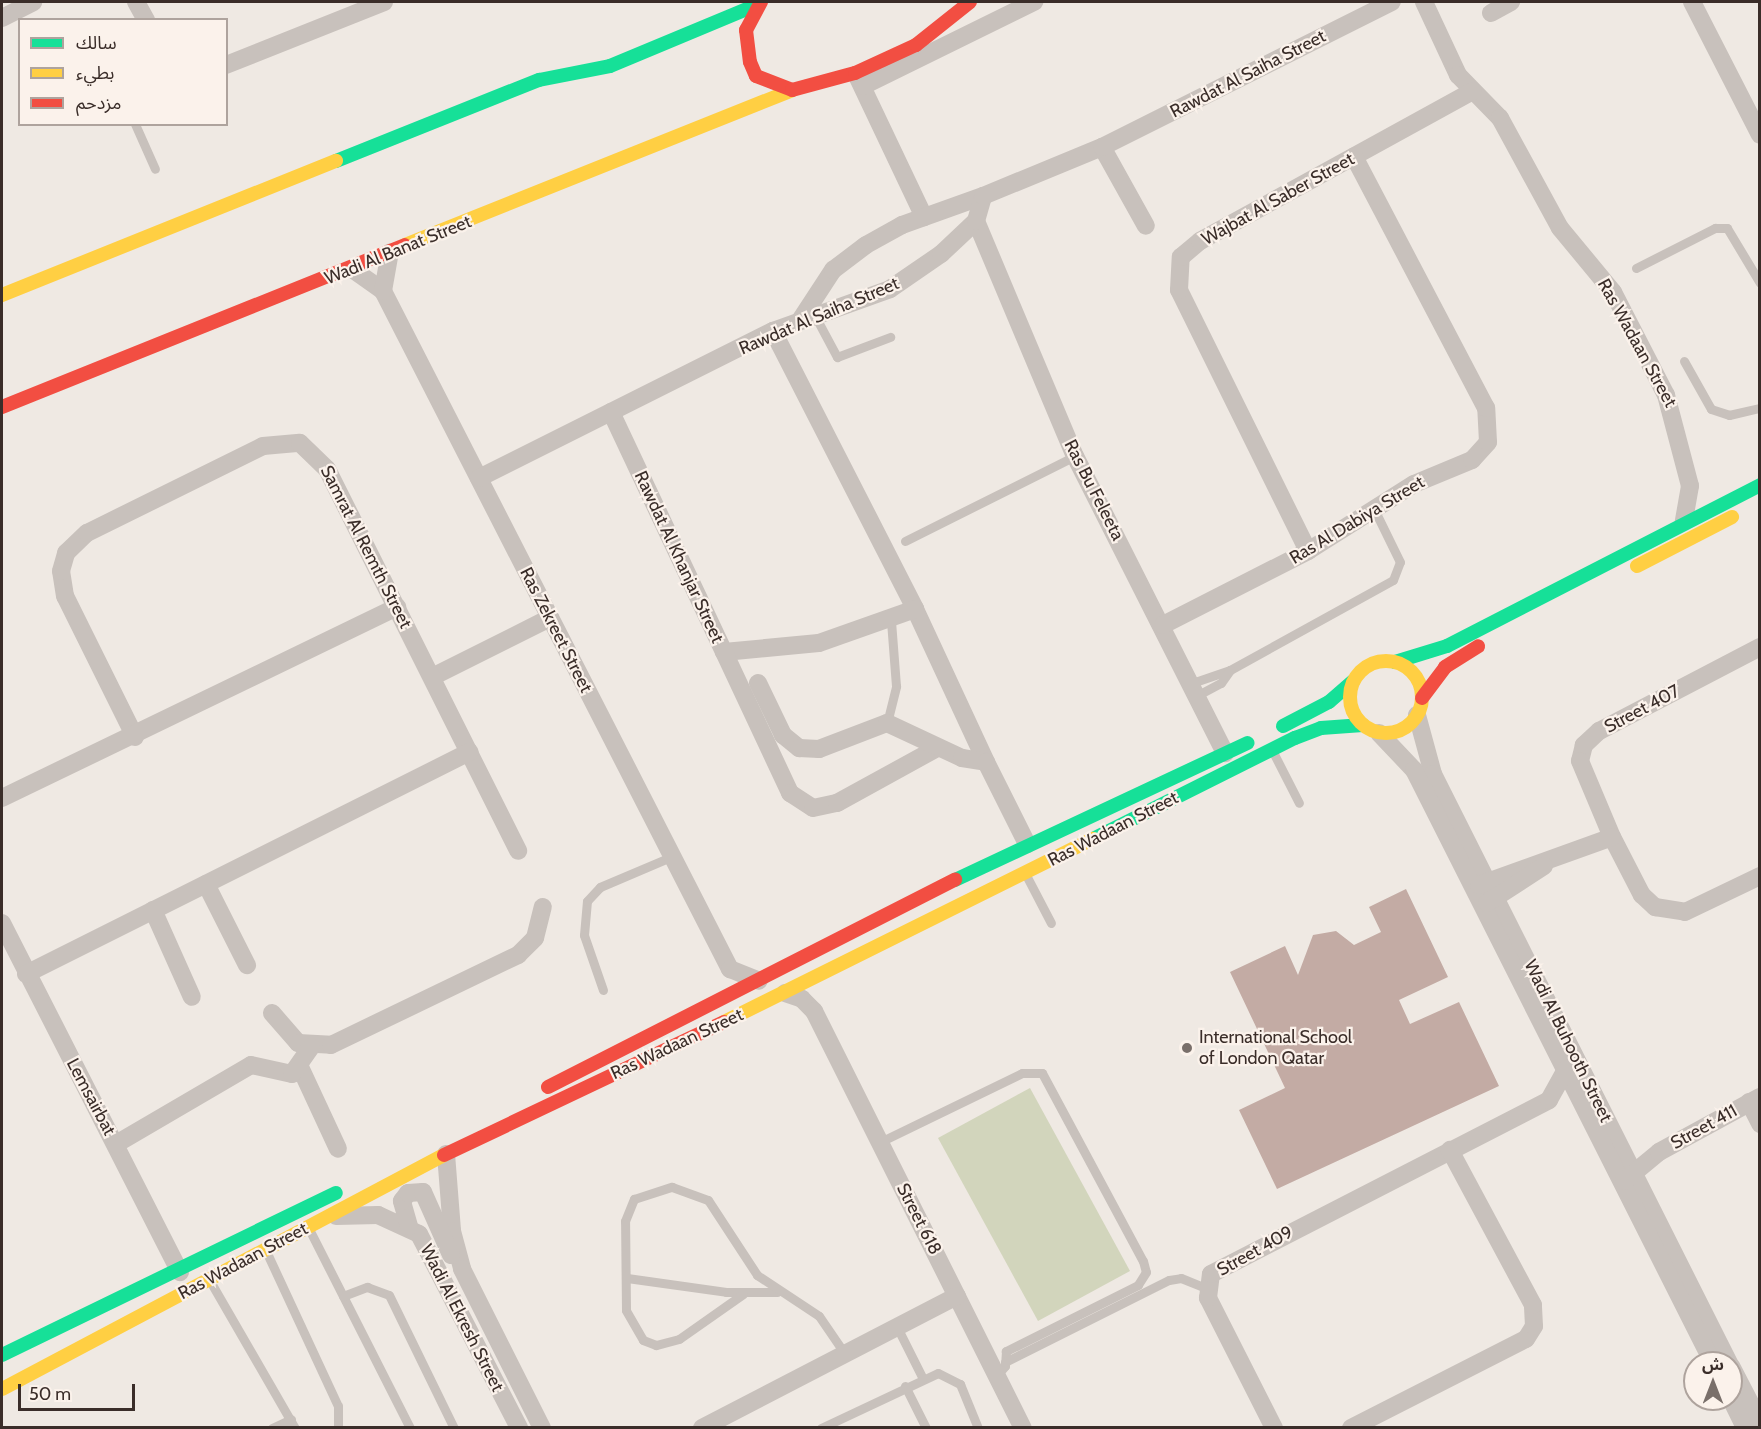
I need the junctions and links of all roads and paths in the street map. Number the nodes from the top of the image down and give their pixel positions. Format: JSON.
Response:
{"nodes":[{"id":1,"x":33,"y":2,"type":"edge"},
{"id":2,"x":136,"y":2,"type":"edge"},
{"id":3,"x":384,"y":2,"type":"edge"},
{"id":4,"x":970,"y":2,"type":"edge"},
{"id":5,"x":1034,"y":2,"type":"edge"},
{"id":6,"x":1392,"y":2,"type":"edge"},
{"id":7,"x":1425,"y":2,"type":"edge"},
{"id":8,"x":1511,"y":2,"type":"edge"},
{"id":9,"x":1692,"y":2,"type":"edge"},
{"id":10,"x":760,"y":3,"type":"edge"},
{"id":11,"x":1491,"y":13,"type":"dead end"},
{"id":12,"x":2,"y":18,"type":"edge"},
{"id":13,"x":145,"y":18,"type":"edge"},
{"id":14,"x":228,"y":63,"type":"edge"},
{"id":15,"x":859,"y":79,"type":"junction"},
{"id":16,"x":792,"y":90,"type":"junction"},
{"id":17,"x":1473,"y":91,"type":"junction"},
{"id":18,"x":1757,"y":124,"type":"edge"},
{"id":19,"x":136,"y":126,"type":"edge"},
{"id":20,"x":1102,"y":147,"type":"junction"},
{"id":21,"x":1354,"y":157,"type":"junction"},
{"id":22,"x":155,"y":169,"type":"dead end"},
{"id":23,"x":983,"y":196,"type":"junction"},
{"id":24,"x":924,"y":217,"type":"junction"},
{"id":25,"x":976,"y":221,"type":"junction"},
{"id":26,"x":1146,"y":226,"type":"dead end"},
{"id":27,"x":390,"y":253,"type":"junction"},
{"id":28,"x":352,"y":268,"type":"junction"},
{"id":29,"x":1636,"y":268,"type":"dead end"},
{"id":30,"x":1757,"y":271,"type":"edge"},
{"id":31,"x":1760,"y":283,"type":"edge"},
{"id":32,"x":384,"y":291,"type":"junction"},
{"id":33,"x":2,"y":295,"type":"edge"},
{"id":34,"x":807,"y":316,"type":"junction"},
{"id":35,"x":773,"y":331,"type":"junction"},
{"id":36,"x":890,"y":337,"type":"dead end"},
{"id":37,"x":1684,"y":362,"type":"dead end"},
{"id":38,"x":2,"y":407,"type":"edge"},
{"id":39,"x":1760,"y":408,"type":"edge"},
{"id":40,"x":611,"y":412,"type":"junction"},
{"id":41,"x":1075,"y":456,"type":"junction"},
{"id":42,"x":479,"y":478,"type":"junction"},
{"id":43,"x":1760,"y":485,"type":"edge"},
{"id":44,"x":1690,"y":486,"type":"junction"},
{"id":45,"x":1722,"y":504,"type":"junction"},
{"id":46,"x":1760,"y":504,"type":"edge"},
{"id":47,"x":1374,"y":508,"type":"junction"},
{"id":48,"x":1684,"y":521,"type":"junction"},
{"id":49,"x":905,"y":541,"type":"dead end"},
{"id":50,"x":1308,"y":551,"type":"junction"},
{"id":51,"x":396,"y":607,"type":"junction"},
{"id":52,"x":915,"y":609,"type":"junction"},
{"id":53,"x":550,"y":618,"type":"junction"},
{"id":54,"x":891,"y":621,"type":"junction"},
{"id":55,"x":1163,"y":625,"type":"junction"},
{"id":56,"x":1760,"y":647,"type":"edge"},
{"id":57,"x":723,"y":652,"type":"junction"},
{"id":58,"x":1395,"y":662,"type":"junction"},
{"id":59,"x":1230,"y":670,"type":"junction"},
{"id":60,"x":432,"y":677,"type":"junction"},
{"id":61,"x":1353,"y":681,"type":"junction"},
{"id":62,"x":758,"y":683,"type":"dead end"},
{"id":63,"x":1195,"y":689,"type":"junction"},
{"id":64,"x":1420,"y":707,"type":"junction"},
{"id":65,"x":887,"y":723,"type":"junction"},
{"id":66,"x":1371,"y":729,"type":"junction"},
{"id":67,"x":135,"y":737,"type":"junction"},
{"id":68,"x":938,"y":747,"type":"junction"},
{"id":69,"x":1272,"y":749,"type":"junction"},
{"id":70,"x":469,"y":752,"type":"junction"},
{"id":71,"x":1225,"y":753,"type":"junction"},
{"id":72,"x":986,"y":762,"type":"junction"},
{"id":73,"x":2,"y":798,"type":"edge"},
{"id":74,"x":1299,"y":803,"type":"dead end"},
{"id":75,"x":1612,"y":837,"type":"junction"},
{"id":76,"x":1027,"y":844,"type":"junction"},
{"id":77,"x":518,"y":851,"type":"dead end"},
{"id":78,"x":673,"y":856,"type":"junction"},
{"id":79,"x":1545,"y":865,"type":"junction"},
{"id":80,"x":1024,"y":873,"type":"junction"},
{"id":81,"x":1760,"y":876,"type":"edge"},
{"id":82,"x":1482,"y":883,"type":"junction"},
{"id":83,"x":206,"y":884,"type":"junction"},
{"id":84,"x":1491,"y":901,"type":"junction"},
{"id":85,"x":543,"y":907,"type":"dead end"},
{"id":86,"x":153,"y":910,"type":"junction"},
{"id":87,"x":2,"y":923,"type":"edge"},
{"id":88,"x":1051,"y":923,"type":"dead end"},
{"id":89,"x":247,"y":965,"type":"dead end"},
{"id":90,"x":730,"y":969,"type":"junction"},
{"id":91,"x":26,"y":975,"type":"junction"},
{"id":92,"x":817,"y":977,"type":"junction"},
{"id":93,"x":759,"y":981,"type":"junction"},
{"id":94,"x":603,"y":990,"type":"dead end"},
{"id":95,"x":784,"y":993,"type":"junction"},
{"id":96,"x":192,"y":997,"type":"dead end"},
{"id":97,"x":725,"y":998,"type":"junction"},
{"id":98,"x":814,"y":1011,"type":"junction"},
{"id":99,"x":272,"y":1013,"type":"dead end"},
{"id":100,"x":311,"y":1047,"type":"junction"},
{"id":101,"x":300,"y":1067,"type":"junction"},
{"id":102,"x":1566,"y":1069,"type":"junction"},
{"id":103,"x":1754,"y":1099,"type":"edge"},
{"id":104,"x":1549,"y":1100,"type":"junction"},
{"id":105,"x":1583,"y":1103,"type":"junction"},
{"id":106,"x":1760,"y":1124,"type":"edge"},
{"id":107,"x":880,"y":1142,"type":"junction"},
{"id":108,"x":116,"y":1144,"type":"junction"},
{"id":109,"x":338,"y":1149,"type":"dead end"},
{"id":110,"x":1450,"y":1150,"type":"junction"},
{"id":111,"x":1659,"y":1152,"type":"junction"},
{"id":112,"x":446,"y":1154,"type":"junction"},
{"id":113,"x":1618,"y":1160,"type":"junction"},
{"id":114,"x":1628,"y":1179,"type":"junction"},
{"id":115,"x":315,"y":1223,"type":"junction"},
{"id":116,"x":409,"y":1226,"type":"junction"},
{"id":117,"x":265,"y":1249,"type":"junction"},
{"id":118,"x":180,"y":1272,"type":"junction"},
{"id":119,"x":627,"y":1278,"type":"junction"},
{"id":120,"x":208,"y":1279,"type":"junction"},
{"id":121,"x":466,"y":1280,"type":"junction"},
{"id":122,"x":1206,"y":1288,"type":"junction"},
{"id":123,"x":777,"y":1292,"type":"junction"},
{"id":124,"x":743,"y":1294,"type":"junction"},
{"id":125,"x":343,"y":1296,"type":"junction"},
{"id":126,"x":957,"y":1296,"type":"junction"},
{"id":127,"x":897,"y":1327,"type":"junction"},
{"id":128,"x":1707,"y":1351,"type":"edge"},
{"id":129,"x":1722,"y":1351,"type":"edge"},
{"id":130,"x":845,"y":1354,"type":"junction"},
{"id":131,"x":2,"y":1355,"type":"edge"},
{"id":132,"x":1001,"y":1368,"type":"junction"},
{"id":133,"x":922,"y":1377,"type":"junction"},
{"id":134,"x":905,"y":1386,"type":"junction"},
{"id":135,"x":2,"y":1389,"type":"edge"},
{"id":136,"x":1743,"y":1390,"type":"edge"},
{"id":137,"x":1737,"y":1411,"type":"edge"},
{"id":138,"x":1760,"y":1422,"type":"edge"},
{"id":139,"x":293,"y":1423,"type":"edge"},
{"id":140,"x":272,"y":1428,"type":"edge"},
{"id":141,"x":338,"y":1428,"type":"edge"},
{"id":142,"x":410,"y":1428,"type":"edge"},
{"id":143,"x":454,"y":1428,"type":"edge"},
{"id":144,"x":519,"y":1428,"type":"edge"},
{"id":145,"x":542,"y":1428,"type":"edge"},
{"id":146,"x":702,"y":1428,"type":"edge"},
{"id":147,"x":820,"y":1428,"type":"edge"},
{"id":148,"x":926,"y":1428,"type":"edge"},
{"id":149,"x":978,"y":1428,"type":"edge"},
{"id":150,"x":1023,"y":1428,"type":"edge"},
{"id":151,"x":1274,"y":1428,"type":"edge"},
{"id":152,"x":1351,"y":1428,"type":"edge"},
{"id":153,"x":1745,"y":1428,"type":"edge"}],
"edges":[{"from":1,"to":12,"type":"street"},
{"from":2,"to":13,"type":"street"},
{"from":3,"to":14,"type":"street"},
{"from":4,"to":15,"type":"street","name":"Wadi Al Banat Street"},
{"from":5,"to":15,"type":"street"},
{"from":6,"to":20,"type":"street","name":"Rawdat Al Saiha Street"},
{"from":7,"to":17,"type":"street","name":"Ras Wadaan Street"},
{"from":8,"to":11,"type":"street"},
{"from":9,"to":18,"type":"street"},
{"from":10,"to":16,"type":"street"},
{"from":10,"to":33,"type":"street"},
{"from":15,"to":16,"type":"street","name":"Wadi Al Banat Street"},
{"from":15,"to":24,"type":"street"},
{"from":16,"to":27,"type":"street","name":"Wadi Al Banat Street"},
{"from":17,"to":21,"type":"street","name":"Wajbat Al Saber Street"},
{"from":17,"to":44,"type":"street","name":"Ras Wadaan Street"},
{"from":19,"to":22,"type":"lane"},
{"from":20,"to":23,"type":"street","name":"Rawdat Al Saiha Street"},
{"from":20,"to":26,"type":"street"},
{"from":21,"to":47,"type":"street","name":"Ras Al Dabiya Street"},
{"from":21,"to":50,"type":"street","name":"Wajbat Al Saber Street"},
{"from":23,"to":24,"type":"street","name":"Rawdat Al Saiha Street"},
{"from":23,"to":25,"type":"street"},
{"from":24,"to":34,"type":"street","name":"Rawdat Al Saiha Street"},
{"from":25,"to":34,"type":"street","name":"Rawdat Al Saiha Street"},
{"from":25,"to":41,"type":"street","name":"Ras Bu Feleeta"},
{"from":27,"to":28,"type":"street","name":"Wadi Al Banat Street"},
{"from":27,"to":32,"type":"street"},
{"from":28,"to":32,"type":"street","name":"Ras Zekreet Street"},
{"from":28,"to":38,"type":"street","name":"Wadi Al Banat Street"},
{"from":29,"to":30,"type":"lane"},
{"from":30,"to":31,"type":"lane"},
{"from":32,"to":42,"type":"street","name":"Ras Zekreet Street"},
{"from":34,"to":35,"type":"street","name":"Rawdat Al Saiha Street"},
{"from":34,"to":36,"type":"lane"},
{"from":35,"to":40,"type":"street","name":"Rawdat Al Saiha Street"},
{"from":35,"to":52,"type":"street"},
{"from":37,"to":39,"type":"lane"},
{"from":40,"to":42,"type":"street","name":"Rawdat Al Saiha Street"},
{"from":40,"to":57,"type":"street","name":"Rawdat Al Khanjar Street"},
{"from":41,"to":49,"type":"lane"},
{"from":41,"to":55,"type":"street","name":"Ras Bu Feleeta"},
{"from":42,"to":53,"type":"street","name":"Ras Zekreet Street"},
{"from":43,"to":45,"type":"street"},
{"from":44,"to":45,"type":"street"},
{"from":44,"to":48,"type":"street","name":"Ras Wadaan Street"},
{"from":45,"to":48,"type":"street"},
{"from":46,"to":64,"type":"street"},
{"from":47,"to":50,"type":"street","name":"Ras Al Dabiya Street"},
{"from":47,"to":59,"type":"lane"},
{"from":48,"to":58,"type":"street"},
{"from":50,"to":55,"type":"street","name":"Ras Al Dabiya Street"},
{"from":51,"to":60,"type":"street","name":"Samrat Al Remth Street"},
{"from":51,"to":67,"type":"street"},
{"from":51,"to":67,"type":"street","name":"Samrat Al Remth Street"},
{"from":52,"to":54,"type":"street","name":"Rawdat Al Khanjar Street"},
{"from":52,"to":72,"type":"street"},
{"from":53,"to":60,"type":"street"},
{"from":53,"to":78,"type":"street","name":"Ras Zekreet Street"},
{"from":54,"to":57,"type":"street","name":"Rawdat Al Khanjar Street"},
{"from":54,"to":65,"type":"lane"},
{"from":55,"to":63,"type":"street","name":"Ras Bu Feleeta"},
{"from":56,"to":75,"type":"street","name":"Street 407"},
{"from":57,"to":68,"type":"street"},
{"from":58,"to":61,"type":"street"},
{"from":58,"to":64,"type":"street"},
{"from":59,"to":63,"type":"lane"},
{"from":59,"to":63,"type":"lane"},
{"from":60,"to":70,"type":"street","name":"Samrat Al Remth Street"},
{"from":61,"to":66,"type":"street"},
{"from":61,"to":71,"type":"street","name":"Ras Wadaan Street"},
{"from":62,"to":65,"type":"street"},
{"from":63,"to":71,"type":"street","name":"Ras Bu Feleeta"},
{"from":64,"to":66,"type":"street"},
{"from":64,"to":82,"type":"street","name":"Wadi Al Buhooth Street"},
{"from":65,"to":68,"type":"street"},
{"from":66,"to":69,"type":"street","name":"Ras Wadaan Street"},
{"from":66,"to":82,"type":"street","name":"Wadi Al Buhooth Street"},
{"from":67,"to":73,"type":"street"},
{"from":68,"to":72,"type":"street"},
{"from":69,"to":74,"type":"lane"},
{"from":69,"to":80,"type":"street","name":"Ras Wadaan Street"},
{"from":70,"to":77,"type":"street","name":"Samrat Al Remth Street"},
{"from":70,"to":83,"type":"street"},
{"from":71,"to":76,"type":"street","name":"Ras Wadaan Street"},
{"from":72,"to":76,"type":"street"},
{"from":75,"to":79,"type":"street"},
{"from":75,"to":81,"type":"street","name":"Street 407"},
{"from":76,"to":93,"type":"street","name":"Ras Wadaan Street"},
{"from":78,"to":90,"type":"street","name":"Ras Zekreet Street"},
{"from":78,"to":94,"type":"lane"},
{"from":79,"to":82,"type":"street"},
{"from":79,"to":84,"type":"street"},
{"from":80,"to":88,"type":"lane"},
{"from":80,"to":92,"type":"street","name":"Ras Wadaan Street"},
{"from":82,"to":84,"type":"street","name":"Wadi Al Buhooth Street"},
{"from":83,"to":86,"type":"street"},
{"from":83,"to":89,"type":"street"},
{"from":84,"to":102,"type":"street","name":"Wadi Al Buhooth Street"},
{"from":84,"to":113,"type":"street","name":"Wadi Al Buhooth Street"},
{"from":85,"to":100,"type":"street"},
{"from":86,"to":91,"type":"street"},
{"from":86,"to":96,"type":"street"},
{"from":87,"to":91,"type":"street","name":"Lemsairbat"},
{"from":90,"to":93,"type":"street"},
{"from":90,"to":97,"type":"street"},
{"from":91,"to":108,"type":"street","name":"Lemsairbat"},
{"from":92,"to":95,"type":"street","name":"Ras Wadaan Street"},
{"from":92,"to":98,"type":"street"},
{"from":93,"to":97,"type":"street","name":"Ras Wadaan Street"},
{"from":95,"to":98,"type":"street","name":"Street 618"},
{"from":95,"to":112,"type":"street","name":"Ras Wadaan Street"},
{"from":97,"to":118,"type":"street","name":"Ras Wadaan Street"},
{"from":98,"to":107,"type":"street","name":"Street 618"},
{"from":99,"to":100,"type":"street"},
{"from":100,"to":101,"type":"street"},
{"from":101,"to":108,"type":"street"},
{"from":101,"to":109,"type":"street"},
{"from":102,"to":104,"type":"street"},
{"from":102,"to":105,"type":"street","name":"Wadi Al Buhooth Street"},
{"from":103,"to":106,"type":"street","name":"Street 411"},
{"from":103,"to":111,"type":"street","name":"Street 411"},
{"from":104,"to":105,"type":"street"},
{"from":104,"to":110,"type":"street","name":"Street 409"},
{"from":105,"to":113,"type":"street","name":"Wadi Al Buhooth Street"},
{"from":107,"to":126,"type":"street","name":"Street 618"},
{"from":107,"to":132,"type":"lane"},
{"from":108,"to":118,"type":"street","name":"Lemsairbat"},
{"from":110,"to":122,"type":"street","name":"Street 409"},
{"from":110,"to":152,"type":"street"},
{"from":111,"to":113,"type":"street","name":"Street 411"},
{"from":111,"to":114,"type":"street","name":"Street 411"},
{"from":112,"to":115,"type":"street","name":"Ras Wadaan Street"},
{"from":112,"to":121,"type":"street","name":"Wadi Al Ekresh Street"},
{"from":113,"to":114,"type":"street","name":"Wadi Al Buhooth Street"},
{"from":114,"to":128,"type":"street","name":"Wadi Al Buhooth Street"},
{"from":114,"to":129,"type":"street","name":"Wadi Al Buhooth Street"},
{"from":115,"to":116,"type":"street","name":"Wadi Al Ekresh Street"},
{"from":115,"to":117,"type":"street","name":"Ras Wadaan Street"},
{"from":115,"to":125,"type":"lane"},
{"from":116,"to":121,"type":"street"},
{"from":116,"to":144,"type":"street","name":"Wadi Al Ekresh Street"},
{"from":117,"to":120,"type":"street","name":"Ras Wadaan Street"},
{"from":117,"to":141,"type":"lane"},
{"from":118,"to":131,"type":"street","name":"Ras Wadaan Street"},
{"from":119,"to":123,"type":"lane"},
{"from":119,"to":124,"type":"lane"},
{"from":119,"to":124,"type":"lane"},
{"from":120,"to":135,"type":"street","name":"Ras Wadaan Street"},
{"from":120,"to":139,"type":"lane"},
{"from":121,"to":145,"type":"street","name":"Wadi Al Ekresh Street"},
{"from":122,"to":132,"type":"lane"},
{"from":122,"to":151,"type":"street","name":"Street 409"},
{"from":123,"to":124,"type":"lane"},
{"from":123,"to":130,"type":"lane"},
{"from":125,"to":142,"type":"lane"},
{"from":125,"to":143,"type":"lane"},
{"from":126,"to":127,"type":"street"},
{"from":126,"to":132,"type":"street","name":"Street 618"},
{"from":127,"to":130,"type":"street"},
{"from":127,"to":133,"type":"lane"},
{"from":130,"to":146,"type":"street"},
{"from":132,"to":150,"type":"street","name":"Street 618"},
{"from":133,"to":134,"type":"lane"},
{"from":133,"to":149,"type":"lane"},
{"from":134,"to":147,"type":"lane"},
{"from":134,"to":148,"type":"lane"},
{"from":136,"to":138,"type":"street","name":"Wadi Al Buhooth Street"},
{"from":137,"to":153,"type":"street"},
{"from":139,"to":140,"type":"lane"}]}
